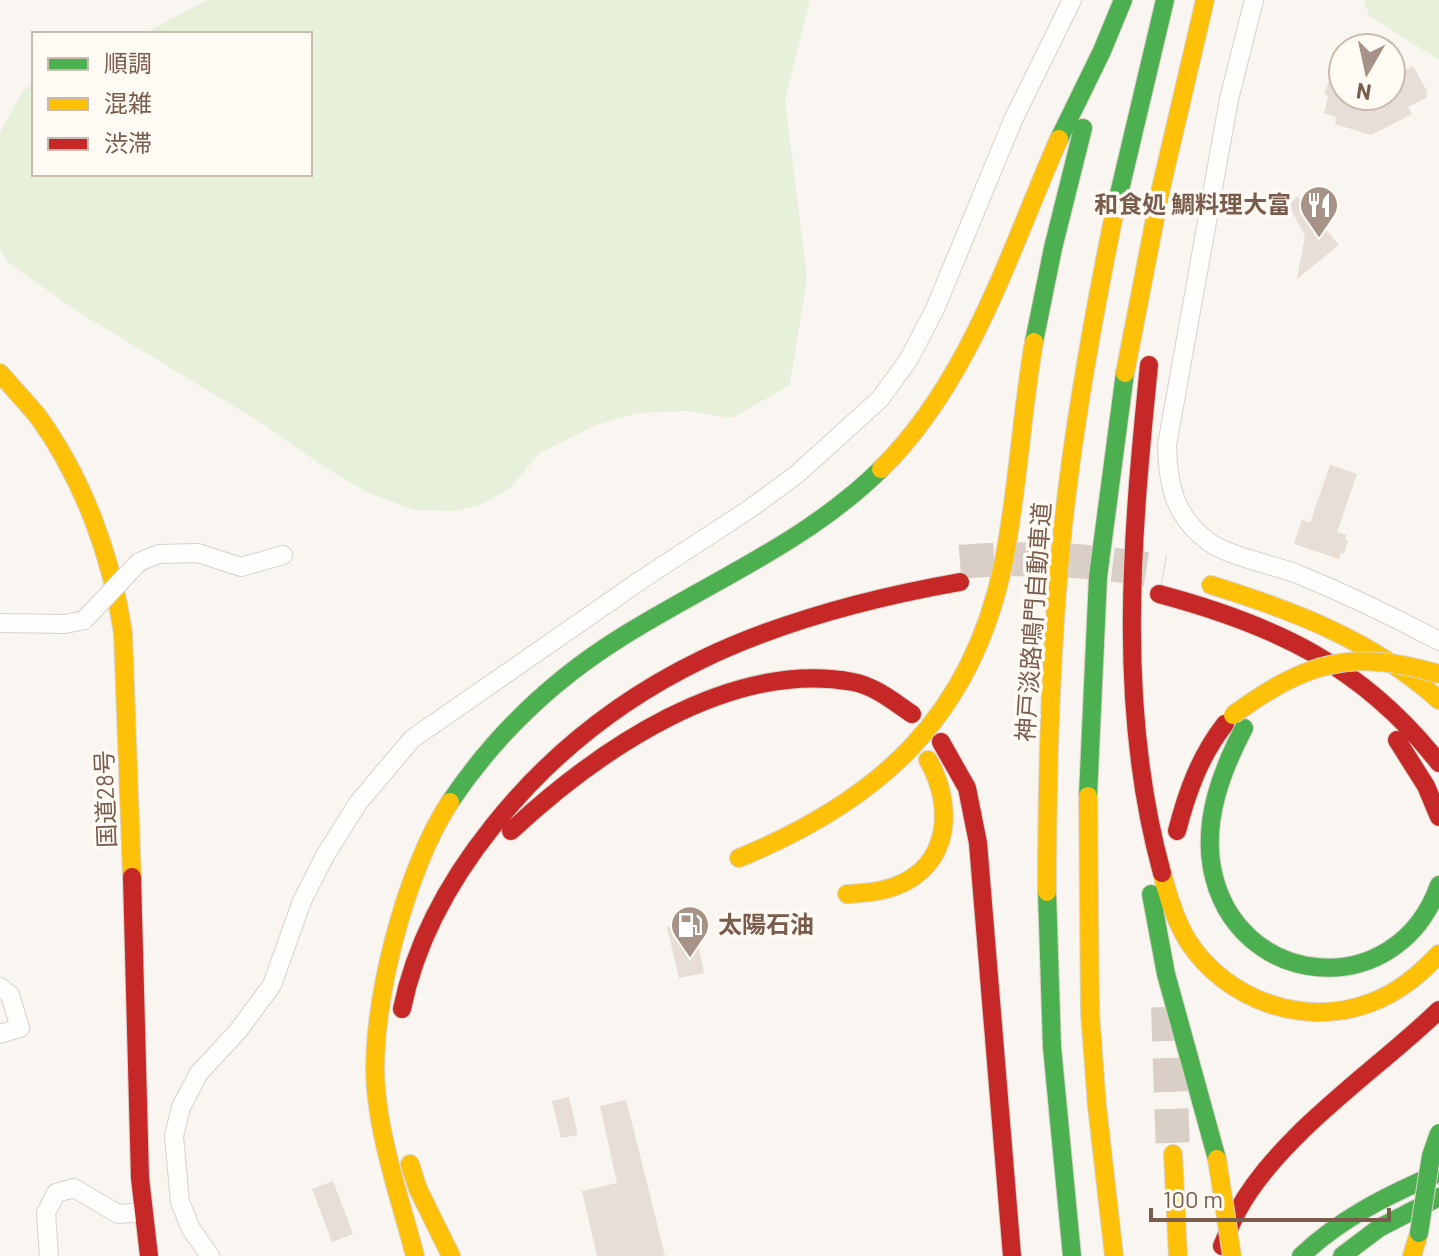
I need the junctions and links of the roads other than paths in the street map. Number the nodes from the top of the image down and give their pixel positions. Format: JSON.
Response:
{"nodes":[{"id":1,"x":1072,"y":0,"type":"edge"},
{"id":2,"x":1123,"y":0,"type":"edge"},
{"id":3,"x":1165,"y":0,"type":"edge"},
{"id":4,"x":1205,"y":0,"type":"edge"},
{"id":5,"x":1254,"y":0,"type":"edge"},
{"id":6,"x":1112,"y":32,"type":"junction"},
{"id":7,"x":1167,"y":161,"type":"junction"},
{"id":8,"x":1154,"y":319,"type":"dead end"},
{"id":9,"x":1151,"y":348,"type":"dead end"},
{"id":10,"x":0,"y":373,"type":"edge"},
{"id":11,"x":283,"y":555,"type":"dead end"},
{"id":12,"x":1197,"y":581,"type":"dead end"},
{"id":13,"x":960,"y":582,"type":"tunnel mouth"},
{"id":14,"x":1159,"y":594,"type":"tunnel mouth"},
{"id":15,"x":0,"y":623,"type":"edge"},
{"id":16,"x":1439,"y":641,"type":"edge"},
{"id":17,"x":1308,"y":651,"type":"junction"},
{"id":18,"x":1439,"y":674,"type":"edge"},
{"id":19,"x":1439,"y":700,"type":"edge"},
{"id":20,"x":907,"y":721,"type":"dead end"},
{"id":21,"x":1239,"y":722,"type":"junction"},
{"id":22,"x":941,"y":742,"type":"dead end"},
{"id":23,"x":928,"y":760,"type":"dead end"},
{"id":24,"x":1439,"y":763,"type":"edge"},
{"id":25,"x":1138,"y":770,"type":"junction"},
{"id":26,"x":1439,"y":817,"type":"edge"},
{"id":27,"x":1177,"y":831,"type":"dead end"},
{"id":28,"x":445,"y":852,"type":"dead end"},
{"id":29,"x":739,"y":858,"type":"dead end"},
{"id":30,"x":1439,"y":885,"type":"edge"},
{"id":31,"x":847,"y":894,"type":"dead end"},
{"id":32,"x":424,"y":935,"type":"junction"},
{"id":33,"x":396,"y":938,"type":"junction"},
{"id":34,"x":1439,"y":954,"type":"edge"},
{"id":35,"x":0,"y":987,"type":"edge"},
{"id":36,"x":1439,"y":1010,"type":"edge"},
{"id":37,"x":398,"y":1030,"type":"dead end"},
{"id":38,"x":0,"y":1034,"type":"edge"},
{"id":39,"x":1439,"y":1133,"type":"edge"},
{"id":40,"x":405,"y":1149,"type":"dead end"},
{"id":41,"x":1173,"y":1154,"type":"tunnel mouth"},
{"id":42,"x":1439,"y":1173,"type":"edge"},
{"id":43,"x":1439,"y":1197,"type":"edge"},
{"id":44,"x":144,"y":1212,"type":"junction"},
{"id":45,"x":49,"y":1256,"type":"edge"},
{"id":46,"x":149,"y":1256,"type":"edge"},
{"id":47,"x":210,"y":1256,"type":"edge"},
{"id":48,"x":415,"y":1256,"type":"edge"},
{"id":49,"x":451,"y":1256,"type":"edge"},
{"id":50,"x":1012,"y":1256,"type":"edge"},
{"id":51,"x":1072,"y":1256,"type":"edge"},
{"id":52,"x":1114,"y":1256,"type":"edge"},
{"id":53,"x":1178,"y":1256,"type":"edge"},
{"id":54,"x":1219,"y":1256,"type":"edge"},
{"id":55,"x":1232,"y":1256,"type":"edge"},
{"id":56,"x":1301,"y":1256,"type":"edge"},
{"id":57,"x":1342,"y":1256,"type":"edge"},
{"id":58,"x":1412,"y":1256,"type":"edge"}],
"edges":[{"from":1,"to":47,"type":"street"},
{"from":2,"to":6,"type":"main road"},
{"from":3,"to":51,"type":"main road","name":"神戸淡路鳴門自動車道"},
{"from":4,"to":7,"type":"main road"},
{"from":5,"to":16,"type":"street"},
{"from":6,"to":29,"type":"main road"},
{"from":6,"to":33,"type":"main road"},
{"from":7,"to":8,"type":"main road"},
{"from":7,"to":52,"type":"main road"},
{"from":9,"to":25,"type":"main road"},
{"from":10,"to":44,"type":"main road","name":"国道28号"},
{"from":11,"to":15,"type":"street","bridge":true},
{"from":12,"to":19,"type":"main road"},
{"from":13,"to":32,"type":"main road"},
{"from":14,"to":17,"type":"main road"},
{"from":17,"to":24,"type":"main road"},
{"from":17,"to":26,"type":"main road"},
{"from":18,"to":21,"type":"main road","bridge":true},
{"from":20,"to":32,"type":"main road"},
{"from":21,"to":27,"type":"main road"},
{"from":21,"to":30,"type":"main road"},
{"from":22,"to":50,"type":"main road"},
{"from":23,"to":31,"type":"main road"},
{"from":25,"to":34,"type":"main road"},
{"from":25,"to":55,"type":"main road","bridge":true},
{"from":28,"to":33,"type":"main road"},
{"from":32,"to":37,"type":"main road"},
{"from":33,"to":48,"type":"main road"},
{"from":35,"to":38,"type":"street"},
{"from":36,"to":54,"type":"main road"},
{"from":39,"to":58,"type":"main road","bridge":true},
{"from":40,"to":49,"type":"main road"},
{"from":41,"to":53,"type":"main road"},
{"from":42,"to":56,"type":"main road"},
{"from":43,"to":57,"type":"main road"},
{"from":44,"to":45,"type":"street"},
{"from":44,"to":46,"type":"main road","name":"国道28号"}]}
